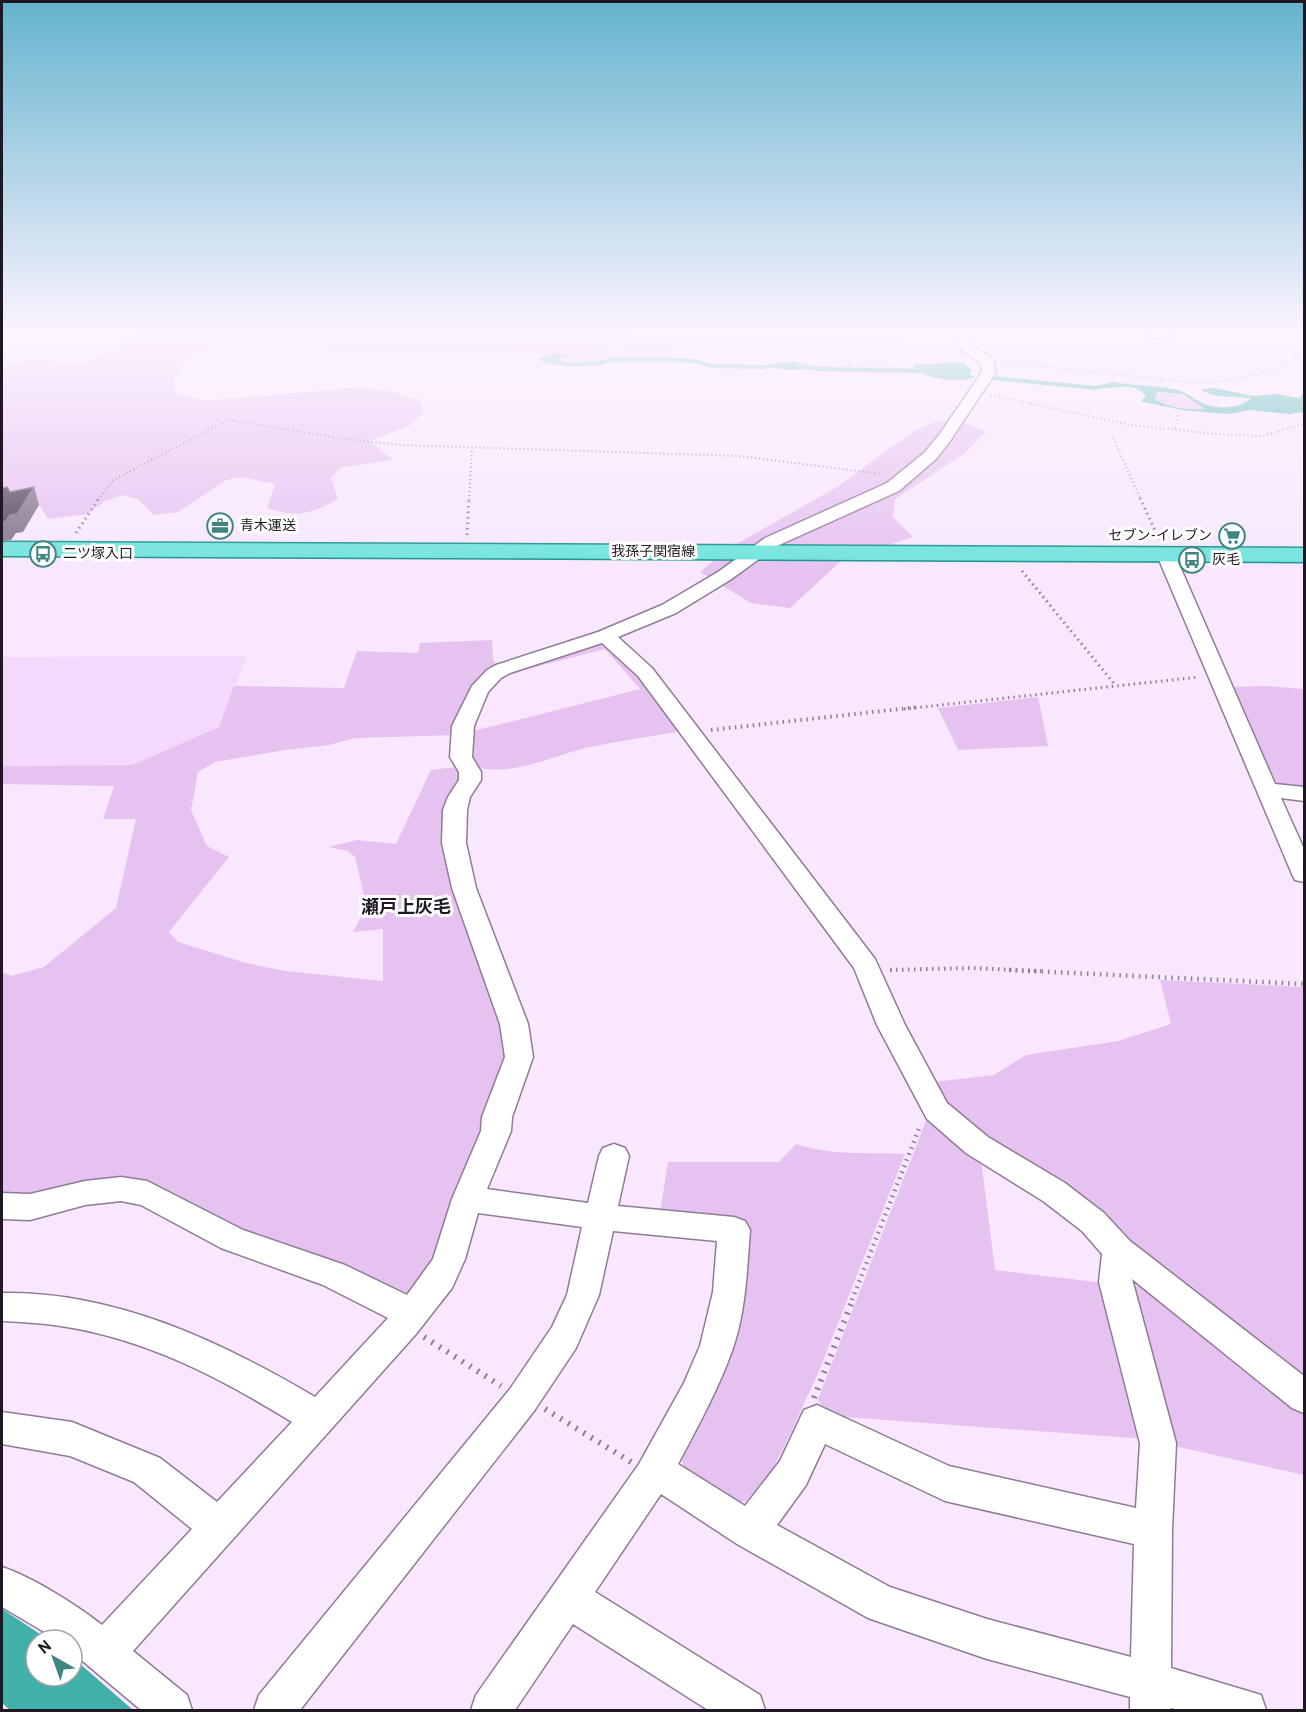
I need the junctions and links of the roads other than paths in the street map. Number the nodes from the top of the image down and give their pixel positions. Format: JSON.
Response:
{"nodes":[{"id":1,"x":962,"y":412,"type":"edge"},
{"id":2,"x":2,"y":549,"type":"edge"},
{"id":3,"x":753,"y":552,"type":"junction"},
{"id":4,"x":1166,"y":555,"type":"junction"},
{"id":5,"x":1305,"y":555,"type":"edge"},
{"id":6,"x":605,"y":636,"type":"junction"},
{"id":7,"x":1266,"y":790,"type":"junction"},
{"id":8,"x":1305,"y":794,"type":"edge"},
{"id":9,"x":1305,"y":874,"type":"edge"},
{"id":10,"x":614,"y":1156,"type":"dead end"},
{"id":11,"x":468,"y":1199,"type":"junction"},
{"id":12,"x":2,"y":1206,"type":"edge"},
{"id":13,"x":600,"y":1217,"type":"junction"},
{"id":14,"x":1119,"y":1250,"type":"junction"},
{"id":15,"x":2,"y":1307,"type":"edge"},
{"id":16,"x":408,"y":1319,"type":"junction"},
{"id":17,"x":1305,"y":1397,"type":"edge"},
{"id":18,"x":318,"y":1418,"type":"junction"},
{"id":19,"x":2,"y":1428,"type":"edge"},
{"id":20,"x":654,"y":1473,"type":"junction"},
{"id":21,"x":219,"y":1526,"type":"junction"},
{"id":22,"x":1153,"y":1530,"type":"junction"},
{"id":23,"x":750,"y":1531,"type":"junction"},
{"id":24,"x":2,"y":1586,"type":"edge"},
{"id":25,"x":568,"y":1598,"type":"junction"},
{"id":26,"x":105,"y":1652,"type":"junction"},
{"id":27,"x":1150,"y":1696,"type":"edge"},
{"id":28,"x":172,"y":1710,"type":"edge"},
{"id":29,"x":274,"y":1710,"type":"edge"},
{"id":30,"x":491,"y":1710,"type":"edge"},
{"id":31,"x":745,"y":1710,"type":"edge"},
{"id":32,"x":1246,"y":1710,"type":"edge"}],
"edges":[{"from":1,"to":3,"type":"street"},
{"from":2,"to":3,"type":"main road","name":"我孫子関宿線"},
{"from":3,"to":4,"type":"main road","name":"我孫子関宿線"},
{"from":3,"to":6,"type":"street"},
{"from":4,"to":5,"type":"main road","name":"我孫子関宿線"},
{"from":4,"to":7,"type":"street"},
{"from":6,"to":11,"type":"street"},
{"from":6,"to":14,"type":"street"},
{"from":7,"to":8,"type":"street"},
{"from":7,"to":9,"type":"street"},
{"from":10,"to":13,"type":"street"},
{"from":11,"to":13,"type":"street"},
{"from":11,"to":16,"type":"street"},
{"from":12,"to":16,"type":"street"},
{"from":13,"to":20,"type":"street"},
{"from":13,"to":29,"type":"street"},
{"from":14,"to":17,"type":"street"},
{"from":14,"to":22,"type":"street"},
{"from":15,"to":18,"type":"street"},
{"from":16,"to":18,"type":"street"},
{"from":18,"to":21,"type":"street"},
{"from":19,"to":21,"type":"street"},
{"from":20,"to":23,"type":"street"},
{"from":20,"to":25,"type":"street"},
{"from":21,"to":26,"type":"street"},
{"from":22,"to":23,"type":"street"},
{"from":22,"to":27,"type":"street"},
{"from":23,"to":27,"type":"street"},
{"from":24,"to":26,"type":"street"},
{"from":25,"to":30,"type":"street"},
{"from":25,"to":31,"type":"street"},
{"from":26,"to":28,"type":"street"},
{"from":27,"to":32,"type":"street"}]}
